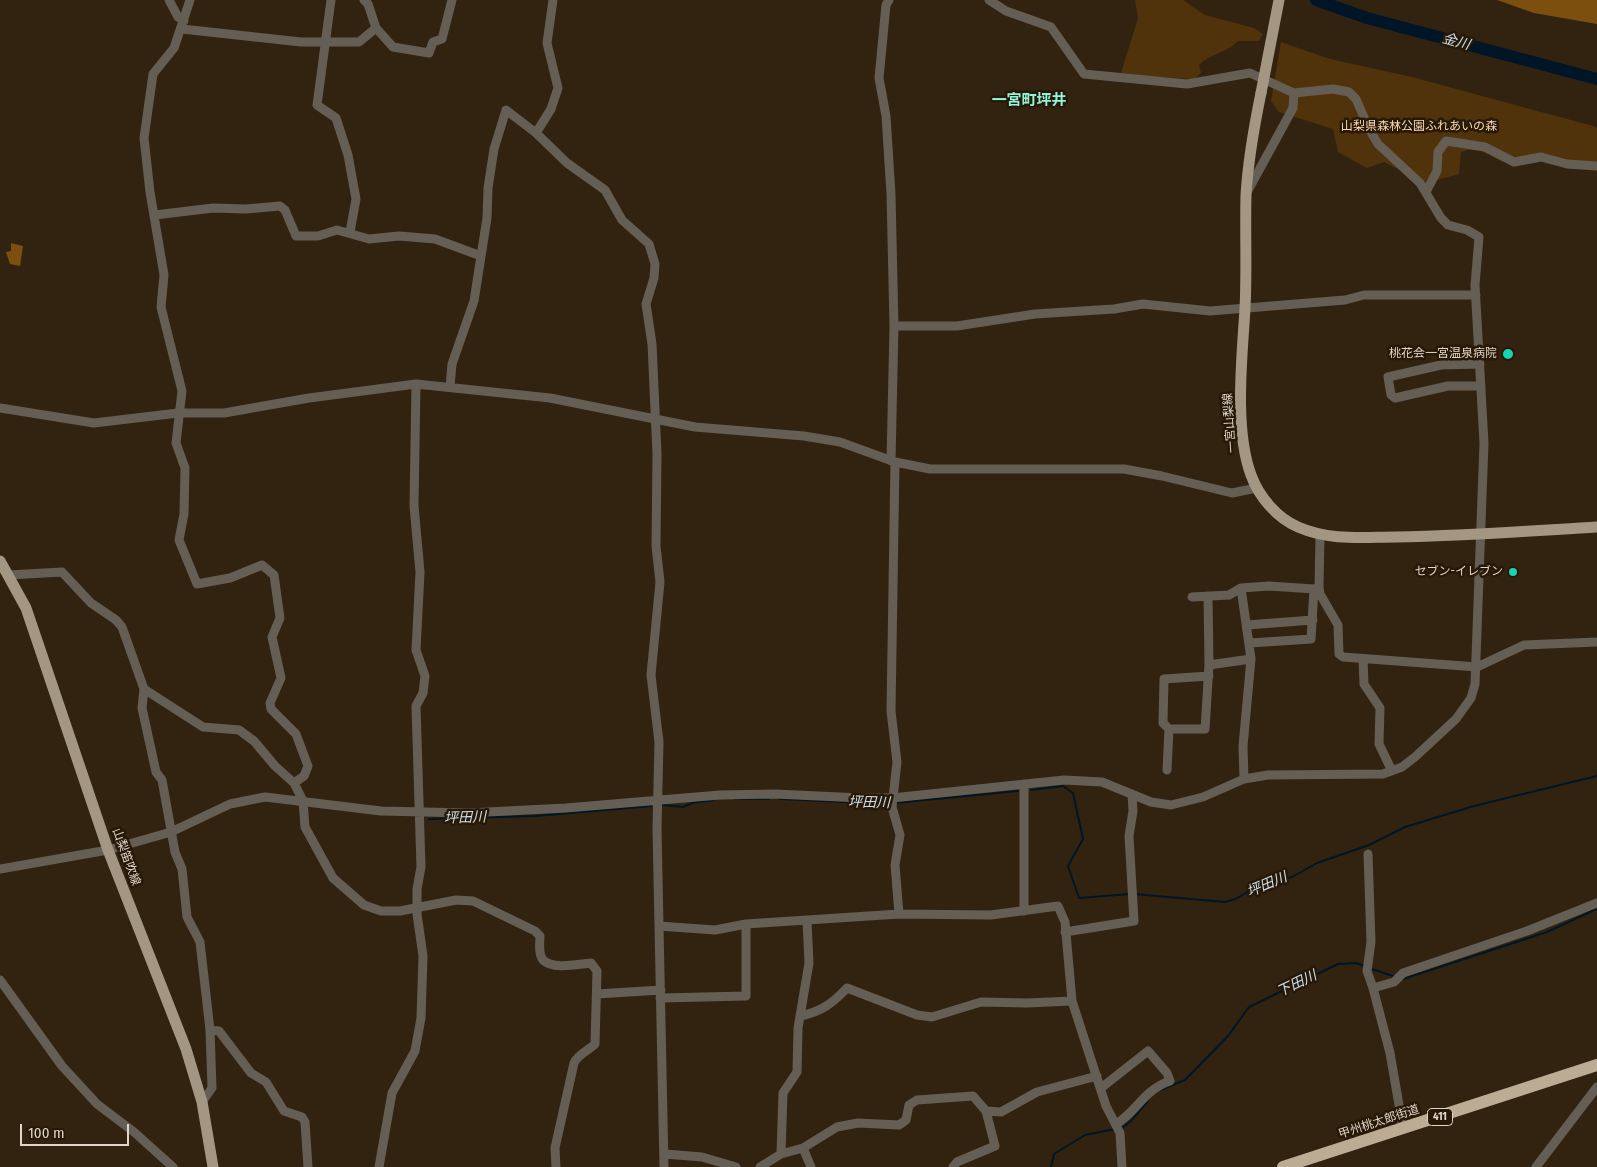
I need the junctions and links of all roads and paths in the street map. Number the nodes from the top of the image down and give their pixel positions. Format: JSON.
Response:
{"nodes":[{"id":1,"x":169,"y":0,"type":"edge"},
{"id":2,"x":190,"y":0,"type":"edge"},
{"id":3,"x":331,"y":0,"type":"edge"},
{"id":4,"x":364,"y":0,"type":"edge"},
{"id":5,"x":452,"y":0,"type":"edge"},
{"id":6,"x":553,"y":0,"type":"edge"},
{"id":7,"x":889,"y":0,"type":"edge"},
{"id":8,"x":989,"y":0,"type":"edge"},
{"id":9,"x":1279,"y":0,"type":"edge"},
{"id":10,"x":183,"y":25,"type":"junction"},
{"id":11,"x":376,"y":28,"type":"junction"},
{"id":12,"x":326,"y":42,"type":"junction"},
{"id":13,"x":1294,"y":93,"type":"junction"},
{"id":14,"x":536,"y":133,"type":"junction"},
{"id":15,"x":1597,"y":166,"type":"edge"},
{"id":16,"x":1426,"y":192,"type":"junction"},
{"id":17,"x":1246,"y":194,"type":"junction"},
{"id":18,"x":155,"y":215,"type":"junction"},
{"id":19,"x":350,"y":232,"type":"junction"},
{"id":20,"x":481,"y":256,"type":"junction"},
{"id":21,"x":1476,"y":295,"type":"junction"},
{"id":22,"x":1245,"y":310,"type":"junction"},
{"id":23,"x":894,"y":326,"type":"junction"},
{"id":24,"x":1480,"y":364,"type":"junction"},
{"id":25,"x":416,"y":384,"type":"junction"},
{"id":26,"x":1481,"y":386,"type":"junction"},
{"id":27,"x":450,"y":387,"type":"junction"},
{"id":28,"x":0,"y":408,"type":"edge"},
{"id":29,"x":178,"y":413,"type":"junction"},
{"id":30,"x":654,"y":420,"type":"junction"},
{"id":31,"x":893,"y":462,"type":"junction"},
{"id":32,"x":1257,"y":488,"type":"junction"},
{"id":33,"x":1597,"y":527,"type":"edge"},
{"id":34,"x":1482,"y":533,"type":"junction"},
{"id":35,"x":1320,"y":535,"type":"junction"},
{"id":36,"x":0,"y":561,"type":"edge"},
{"id":37,"x":9,"y":575,"type":"junction"},
{"id":38,"x":1241,"y":588,"type":"junction"},
{"id":39,"x":1317,"y":588,"type":"junction"},
{"id":40,"x":1208,"y":596,"type":"junction"},
{"id":41,"x":1192,"y":597,"type":"dead end"},
{"id":42,"x":1313,"y":620,"type":"junction"},
{"id":43,"x":1246,"y":625,"type":"junction"},
{"id":44,"x":1597,"y":642,"type":"edge"},
{"id":45,"x":1250,"y":644,"type":"junction"},
{"id":46,"x":1251,"y":659,"type":"junction"},
{"id":47,"x":1363,"y":660,"type":"junction"},
{"id":48,"x":1209,"y":665,"type":"junction"},
{"id":49,"x":1477,"y":667,"type":"junction"},
{"id":50,"x":1209,"y":676,"type":"junction"},
{"id":51,"x":144,"y":689,"type":"junction"},
{"id":52,"x":1169,"y":729,"type":"junction"},
{"id":53,"x":1167,"y":770,"type":"dead end"},
{"id":54,"x":1392,"y":771,"type":"junction"},
{"id":55,"x":1244,"y":780,"type":"junction"},
{"id":56,"x":294,"y":783,"type":"junction"},
{"id":57,"x":1024,"y":784,"type":"junction"},
{"id":58,"x":1132,"y":794,"type":"junction"},
{"id":59,"x":303,"y":801,"type":"junction"},
{"id":60,"x":658,"y":801,"type":"junction"},
{"id":61,"x":892,"y":802,"type":"junction"},
{"id":62,"x":419,"y":812,"type":"junction"},
{"id":63,"x":170,"y":832,"type":"junction"},
{"id":64,"x":108,"y":850,"type":"junction"},
{"id":65,"x":1368,"y":854,"type":"dead end"},
{"id":66,"x":0,"y":869,"type":"edge"},
{"id":67,"x":1597,"y":903,"type":"edge"},
{"id":68,"x":417,"y":907,"type":"junction"},
{"id":69,"x":1024,"y":911,"type":"junction"},
{"id":70,"x":899,"y":914,"type":"junction"},
{"id":71,"x":807,"y":921,"type":"junction"},
{"id":72,"x":746,"y":924,"type":"junction"},
{"id":73,"x":659,"y":926,"type":"junction"},
{"id":74,"x":1065,"y":932,"type":"junction"},
{"id":75,"x":0,"y":980,"type":"edge"},
{"id":76,"x":1373,"y":988,"type":"junction"},
{"id":77,"x":597,"y":994,"type":"junction"},
{"id":78,"x":660,"y":994,"type":"junction"},
{"id":79,"x":1072,"y":1001,"type":"junction"},
{"id":80,"x":800,"y":1016,"type":"junction"},
{"id":81,"x":210,"y":1030,"type":"junction"},
{"id":82,"x":1597,"y":1065,"type":"edge"},
{"id":83,"x":1097,"y":1076,"type":"junction"},
{"id":84,"x":1597,"y":1087,"type":"edge"},
{"id":85,"x":1101,"y":1088,"type":"junction"},
{"id":86,"x":202,"y":1102,"type":"junction"},
{"id":87,"x":986,"y":1111,"type":"junction"},
{"id":88,"x":1403,"y":1128,"type":"junction"},
{"id":89,"x":1118,"y":1129,"type":"junction"},
{"id":90,"x":803,"y":1148,"type":"junction"},
{"id":91,"x":664,"y":1154,"type":"junction"},
{"id":92,"x":781,"y":1154,"type":"junction"},
{"id":93,"x":173,"y":1167,"type":"edge"},
{"id":94,"x":213,"y":1167,"type":"edge"},
{"id":95,"x":308,"y":1167,"type":"edge"},
{"id":96,"x":379,"y":1167,"type":"edge"},
{"id":97,"x":556,"y":1167,"type":"edge"},
{"id":98,"x":664,"y":1167,"type":"edge"},
{"id":99,"x":736,"y":1167,"type":"edge"},
{"id":100,"x":760,"y":1167,"type":"edge"},
{"id":101,"x":812,"y":1167,"type":"edge"},
{"id":102,"x":953,"y":1167,"type":"edge"},
{"id":103,"x":1122,"y":1167,"type":"edge"},
{"id":104,"x":1283,"y":1167,"type":"edge"},
{"id":105,"x":1536,"y":1167,"type":"edge"}],
"edges":[{"from":1,"to":10,"type":"street"},
{"from":2,"to":10,"type":"street"},
{"from":3,"to":12,"type":"street"},
{"from":4,"to":11,"type":"street"},
{"from":5,"to":11,"type":"street"},
{"from":6,"to":14,"type":"street"},
{"from":7,"to":23,"type":"street"},
{"from":8,"to":13,"type":"street"},
{"from":9,"to":17,"type":"main road","name":"一宮山梨線","bridge":true},
{"from":10,"to":12,"type":"street"},
{"from":10,"to":18,"type":"street"},
{"from":11,"to":12,"type":"street"},
{"from":12,"to":19,"type":"street"},
{"from":13,"to":16,"type":"street"},
{"from":13,"to":17,"type":"street"},
{"from":14,"to":20,"type":"street"},
{"from":14,"to":30,"type":"street"},
{"from":15,"to":16,"type":"street"},
{"from":16,"to":21,"type":"street"},
{"from":17,"to":22,"type":"main road","name":"一宮山梨線"},
{"from":18,"to":19,"type":"street"},
{"from":18,"to":29,"type":"street"},
{"from":19,"to":20,"type":"street"},
{"from":20,"to":27,"type":"street"},
{"from":21,"to":22,"type":"street"},
{"from":21,"to":24,"type":"street"},
{"from":22,"to":23,"type":"street"},
{"from":22,"to":32,"type":"main road","name":"一宮山梨線"},
{"from":23,"to":31,"type":"street"},
{"from":24,"to":26,"type":"street"},
{"from":24,"to":26,"type":"street"},
{"from":25,"to":27,"type":"street"},
{"from":25,"to":29,"type":"street"},
{"from":25,"to":62,"type":"street"},
{"from":26,"to":34,"type":"street"},
{"from":27,"to":30,"type":"street"},
{"from":28,"to":29,"type":"street"},
{"from":29,"to":56,"type":"street"},
{"from":30,"to":31,"type":"street"},
{"from":30,"to":60,"type":"street"},
{"from":31,"to":32,"type":"street"},
{"from":31,"to":61,"type":"street"},
{"from":32,"to":35,"type":"main road","name":"一宮山梨線"},
{"from":33,"to":34,"type":"main road","name":"一宮山梨線"},
{"from":34,"to":35,"type":"main road","name":"一宮山梨線"},
{"from":34,"to":49,"type":"street"},
{"from":35,"to":39,"type":"street"},
{"from":36,"to":37,"type":"main road","name":"山梨笛吹線"},
{"from":37,"to":51,"type":"street"},
{"from":37,"to":64,"type":"main road","name":"山梨笛吹線"},
{"from":38,"to":39,"type":"street"},
{"from":38,"to":40,"type":"street"},
{"from":38,"to":43,"type":"street"},
{"from":39,"to":42,"type":"street"},
{"from":39,"to":47,"type":"street"},
{"from":40,"to":41,"type":"street"},
{"from":40,"to":48,"type":"street"},
{"from":42,"to":43,"type":"street"},
{"from":42,"to":45,"type":"street"},
{"from":43,"to":45,"type":"street"},
{"from":44,"to":49,"type":"street"},
{"from":45,"to":46,"type":"street"},
{"from":46,"to":48,"type":"street"},
{"from":46,"to":55,"type":"street"},
{"from":47,"to":49,"type":"street"},
{"from":47,"to":54,"type":"street"},
{"from":48,"to":50,"type":"street"},
{"from":49,"to":54,"type":"street"},
{"from":50,"to":52,"type":"street"},
{"from":50,"to":52,"type":"street"},
{"from":51,"to":56,"type":"street"},
{"from":51,"to":63,"type":"street"},
{"from":52,"to":53,"type":"street"},
{"from":54,"to":55,"type":"street"},
{"from":55,"to":58,"type":"street"},
{"from":56,"to":59,"type":"street"},
{"from":57,"to":58,"type":"street"},
{"from":57,"to":61,"type":"street"},
{"from":57,"to":69,"type":"street"},
{"from":58,"to":74,"type":"street"},
{"from":59,"to":62,"type":"street"},
{"from":59,"to":63,"type":"street"},
{"from":59,"to":68,"type":"street"},
{"from":60,"to":61,"type":"street"},
{"from":60,"to":62,"type":"street"},
{"from":60,"to":73,"type":"street"},
{"from":61,"to":70,"type":"street"},
{"from":62,"to":68,"type":"street"},
{"from":63,"to":64,"type":"street"},
{"from":63,"to":81,"type":"street"},
{"from":64,"to":66,"type":"street"},
{"from":64,"to":86,"type":"main road","name":"山梨笛吹線"},
{"from":65,"to":76,"type":"street"},
{"from":67,"to":76,"type":"street"},
{"from":68,"to":77,"type":"street"},
{"from":68,"to":96,"type":"street"},
{"from":69,"to":70,"type":"street"},
{"from":69,"to":74,"type":"street"},
{"from":70,"to":71,"type":"street"},
{"from":71,"to":72,"type":"street"},
{"from":71,"to":80,"type":"street"},
{"from":72,"to":73,"type":"street"},
{"from":72,"to":78,"type":"street"},
{"from":73,"to":78,"type":"street"},
{"from":74,"to":79,"type":"street"},
{"from":75,"to":93,"type":"street"},
{"from":76,"to":88,"type":"street"},
{"from":77,"to":78,"type":"street"},
{"from":77,"to":97,"type":"street"},
{"from":78,"to":91,"type":"street"},
{"from":79,"to":80,"type":"street"},
{"from":79,"to":83,"type":"street"},
{"from":80,"to":92,"type":"street"},
{"from":81,"to":86,"type":"street"},
{"from":81,"to":95,"type":"street"},
{"from":82,"to":88,"type":"highway","name":"甲州桃太郎街道","number":"411"},
{"from":83,"to":85,"type":"street"},
{"from":83,"to":87,"type":"street"},
{"from":84,"to":105,"type":"street"},
{"from":85,"to":89,"type":"street"},
{"from":85,"to":89,"type":"street"},
{"from":86,"to":94,"type":"main road","name":"山梨笛吹線"},
{"from":87,"to":90,"type":"street"},
{"from":87,"to":102,"type":"street"},
{"from":88,"to":104,"type":"highway","name":"甲州桃太郎街道","number":"411"},
{"from":89,"to":103,"type":"street"},
{"from":90,"to":92,"type":"street"},
{"from":90,"to":101,"type":"street"},
{"from":91,"to":98,"type":"street"},
{"from":91,"to":99,"type":"street"},
{"from":92,"to":100,"type":"street"}]}
